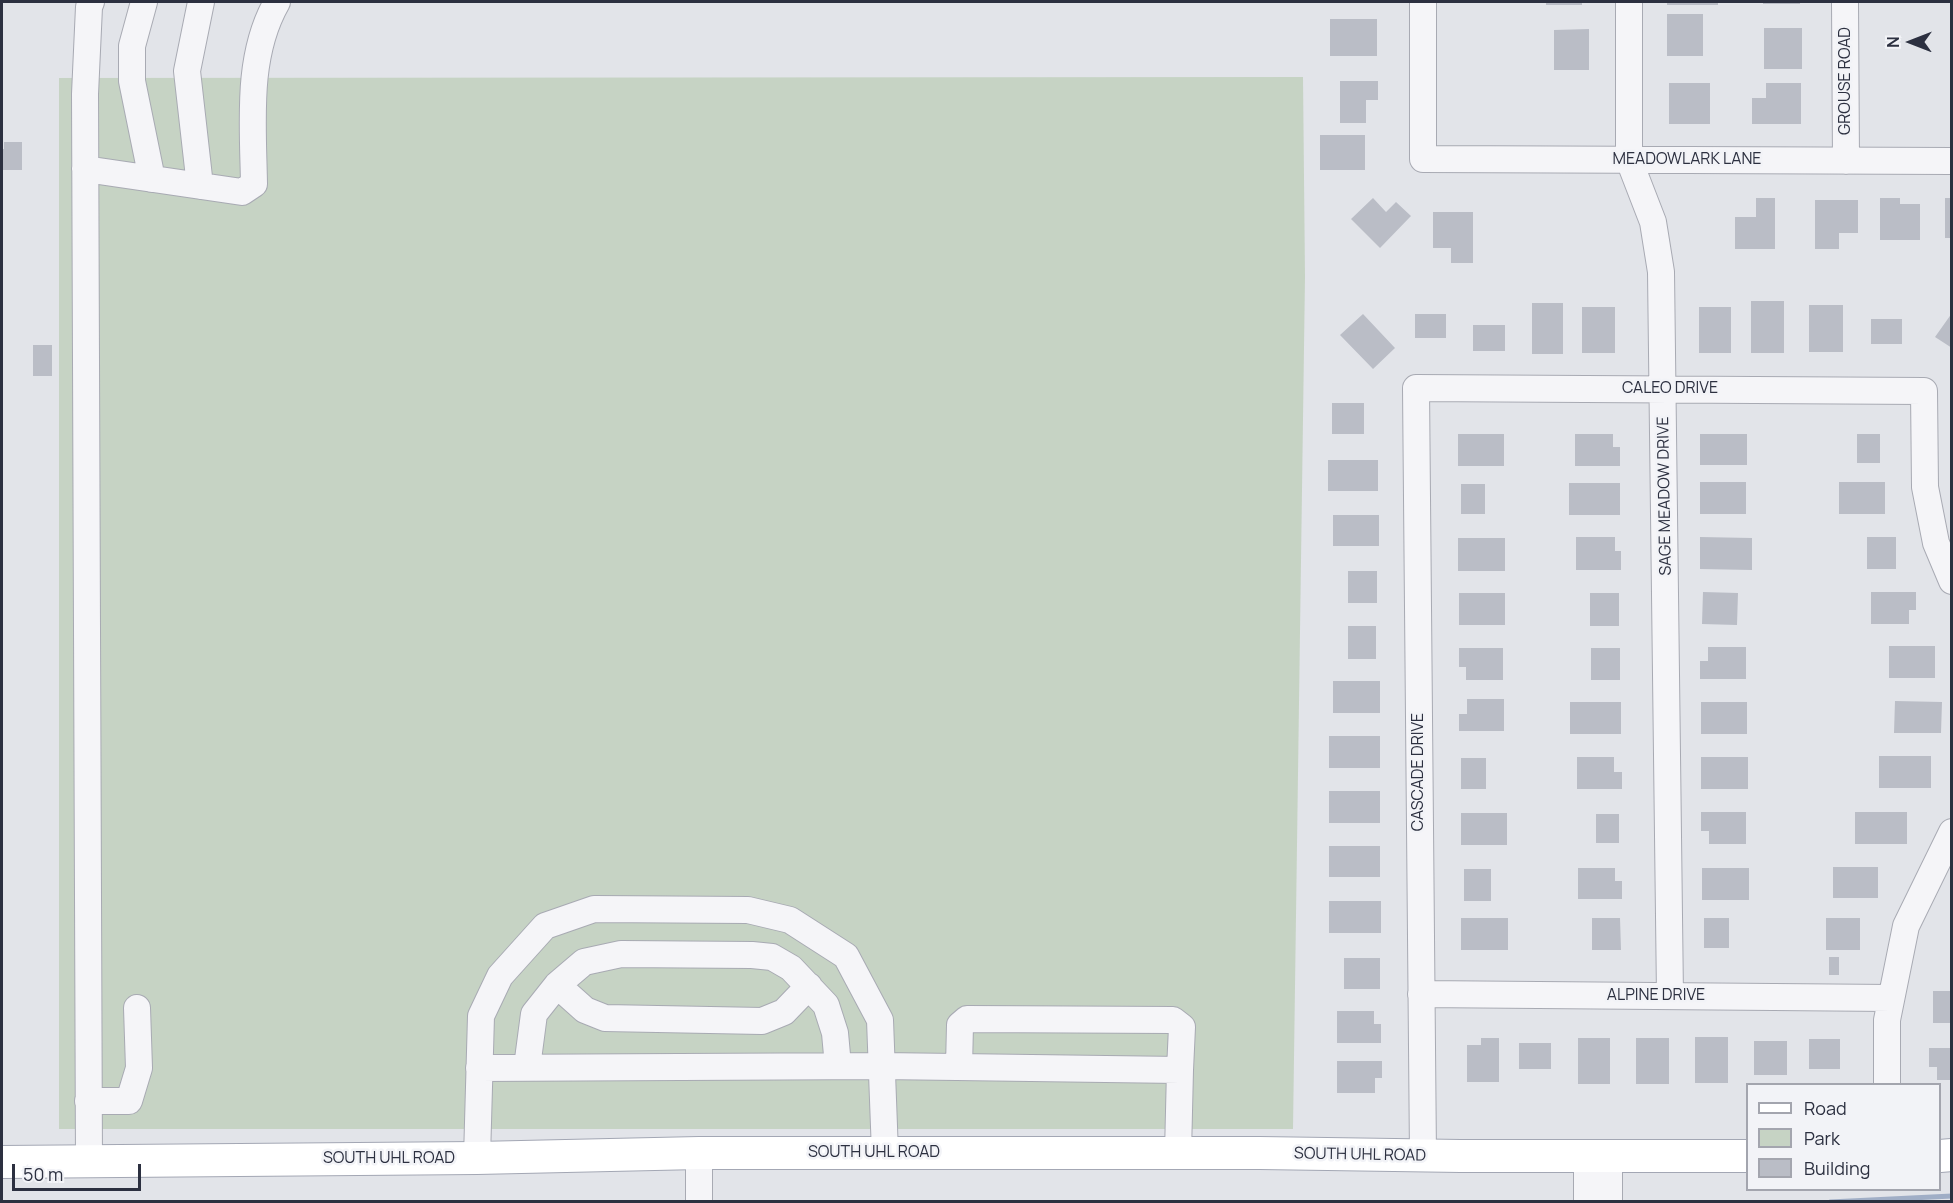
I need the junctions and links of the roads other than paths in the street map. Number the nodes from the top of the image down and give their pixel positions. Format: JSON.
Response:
{"nodes":[{"id":1,"x":91,"y":2,"type":"edge"},
{"id":2,"x":144,"y":2,"type":"edge"},
{"id":3,"x":201,"y":2,"type":"edge"},
{"id":4,"x":277,"y":2,"type":"edge"},
{"id":5,"x":1423,"y":2,"type":"edge"},
{"id":6,"x":1629,"y":2,"type":"edge"},
{"id":7,"x":1845,"y":2,"type":"edge"},
{"id":8,"x":1629,"y":160,"type":"junction"},
{"id":9,"x":1846,"y":161,"type":"junction"},
{"id":10,"x":1952,"y":161,"type":"edge"},
{"id":11,"x":85,"y":169,"type":"junction"},
{"id":12,"x":152,"y":179,"type":"junction"},
{"id":13,"x":201,"y":186,"type":"junction"},
{"id":14,"x":1416,"y":388,"type":"joint"},
{"id":15,"x":1664,"y":389,"type":"junction"},
{"id":16,"x":1952,"y":581,"type":"edge"},
{"id":17,"x":1952,"y":832,"type":"edge"},
{"id":18,"x":557,"y":985,"type":"junction"},
{"id":19,"x":809,"y":987,"type":"junction"},
{"id":20,"x":1421,"y":994,"type":"junction"},
{"id":21,"x":1670,"y":996,"type":"junction"},
{"id":22,"x":1891,"y":998,"type":"junction"},
{"id":23,"x":137,"y":1008,"type":"dead end"},
{"id":24,"x":838,"y":1066,"type":"junction"},
{"id":25,"x":882,"y":1066,"type":"junction"},
{"id":26,"x":959,"y":1067,"type":"junction"},
{"id":27,"x":479,"y":1068,"type":"junction"},
{"id":28,"x":526,"y":1068,"type":"junction"},
{"id":29,"x":1180,"y":1070,"type":"junction"},
{"id":30,"x":1887,"y":1083,"type":"edge"},
{"id":31,"x":88,"y":1101,"type":"junction"},
{"id":32,"x":699,"y":1153,"type":"junction"},
{"id":33,"x":885,"y":1153,"type":"junction"},
{"id":34,"x":1179,"y":1153,"type":"junction"},
{"id":35,"x":1423,"y":1156,"type":"junction"},
{"id":36,"x":1598,"y":1156,"type":"junction"},
{"id":37,"x":1746,"y":1156,"type":"edge"},
{"id":38,"x":477,"y":1158,"type":"junction"},
{"id":39,"x":2,"y":1162,"type":"edge"},
{"id":40,"x":88,"y":1162,"type":"junction"},
{"id":41,"x":699,"y":1202,"type":"edge"},
{"id":42,"x":1587,"y":1202,"type":"edge"},
{"id":43,"x":1609,"y":1202,"type":"edge"}],
"edges":[{"from":1,"to":11,"type":"street"},
{"from":2,"to":12,"type":"street"},
{"from":3,"to":13,"type":"street"},
{"from":4,"to":13,"type":"street"},
{"from":5,"to":8,"type":"street","name":"MEADOWLARK LANE"},
{"from":6,"to":8,"type":"street","name":"SAGE MEADOW DRIVE"},
{"from":7,"to":9,"type":"street","name":"GROUSE ROAD"},
{"from":8,"to":9,"type":"street","name":"MEADOWLARK LANE"},
{"from":8,"to":15,"type":"street","name":"SAGE MEADOW DRIVE"},
{"from":9,"to":10,"type":"street","name":"MEADOWLARK LANE"},
{"from":11,"to":12,"type":"street"},
{"from":11,"to":31,"type":"street"},
{"from":12,"to":13,"type":"street"},
{"from":14,"to":15,"type":"street","name":"CALEO DRIVE"},
{"from":14,"to":20,"type":"street","name":"CASCADE DRIVE"},
{"from":15,"to":16,"type":"street","name":"CALEO DRIVE"},
{"from":15,"to":21,"type":"street","name":"SAGE MEADOW DRIVE"},
{"from":17,"to":22,"type":"street"},
{"from":18,"to":19,"type":"street"},
{"from":18,"to":19,"type":"street"},
{"from":18,"to":28,"type":"street"},
{"from":19,"to":24,"type":"street"},
{"from":20,"to":21,"type":"street","name":"ALPINE DRIVE"},
{"from":20,"to":35,"type":"street","name":"CASCADE DRIVE"},
{"from":21,"to":22,"type":"street","name":"ALPINE DRIVE"},
{"from":22,"to":30,"type":"street"},
{"from":23,"to":31,"type":"street"},
{"from":24,"to":25,"type":"street"},
{"from":24,"to":28,"type":"street"},
{"from":25,"to":26,"type":"street"},
{"from":25,"to":27,"type":"street"},
{"from":25,"to":33,"type":"street"},
{"from":26,"to":29,"type":"street"},
{"from":26,"to":29,"type":"street"},
{"from":27,"to":28,"type":"street"},
{"from":27,"to":38,"type":"street"},
{"from":29,"to":34,"type":"street"},
{"from":31,"to":40,"type":"street"},
{"from":32,"to":33,"type":"main road","name":"SOUTH UHL ROAD"},
{"from":32,"to":38,"type":"main road","name":"SOUTH UHL ROAD"},
{"from":32,"to":41,"type":"street"},
{"from":33,"to":34,"type":"main road","name":"SOUTH UHL ROAD"},
{"from":34,"to":35,"type":"main road","name":"SOUTH UHL ROAD"},
{"from":35,"to":36,"type":"main road","name":"SOUTH UHL ROAD"},
{"from":36,"to":37,"type":"main road","name":"SOUTH UHL ROAD"},
{"from":36,"to":42,"type":"street"},
{"from":36,"to":43,"type":"street"},
{"from":38,"to":40,"type":"main road","name":"SOUTH UHL ROAD"},
{"from":39,"to":40,"type":"main road","name":"SOUTH UHL ROAD"}]}
